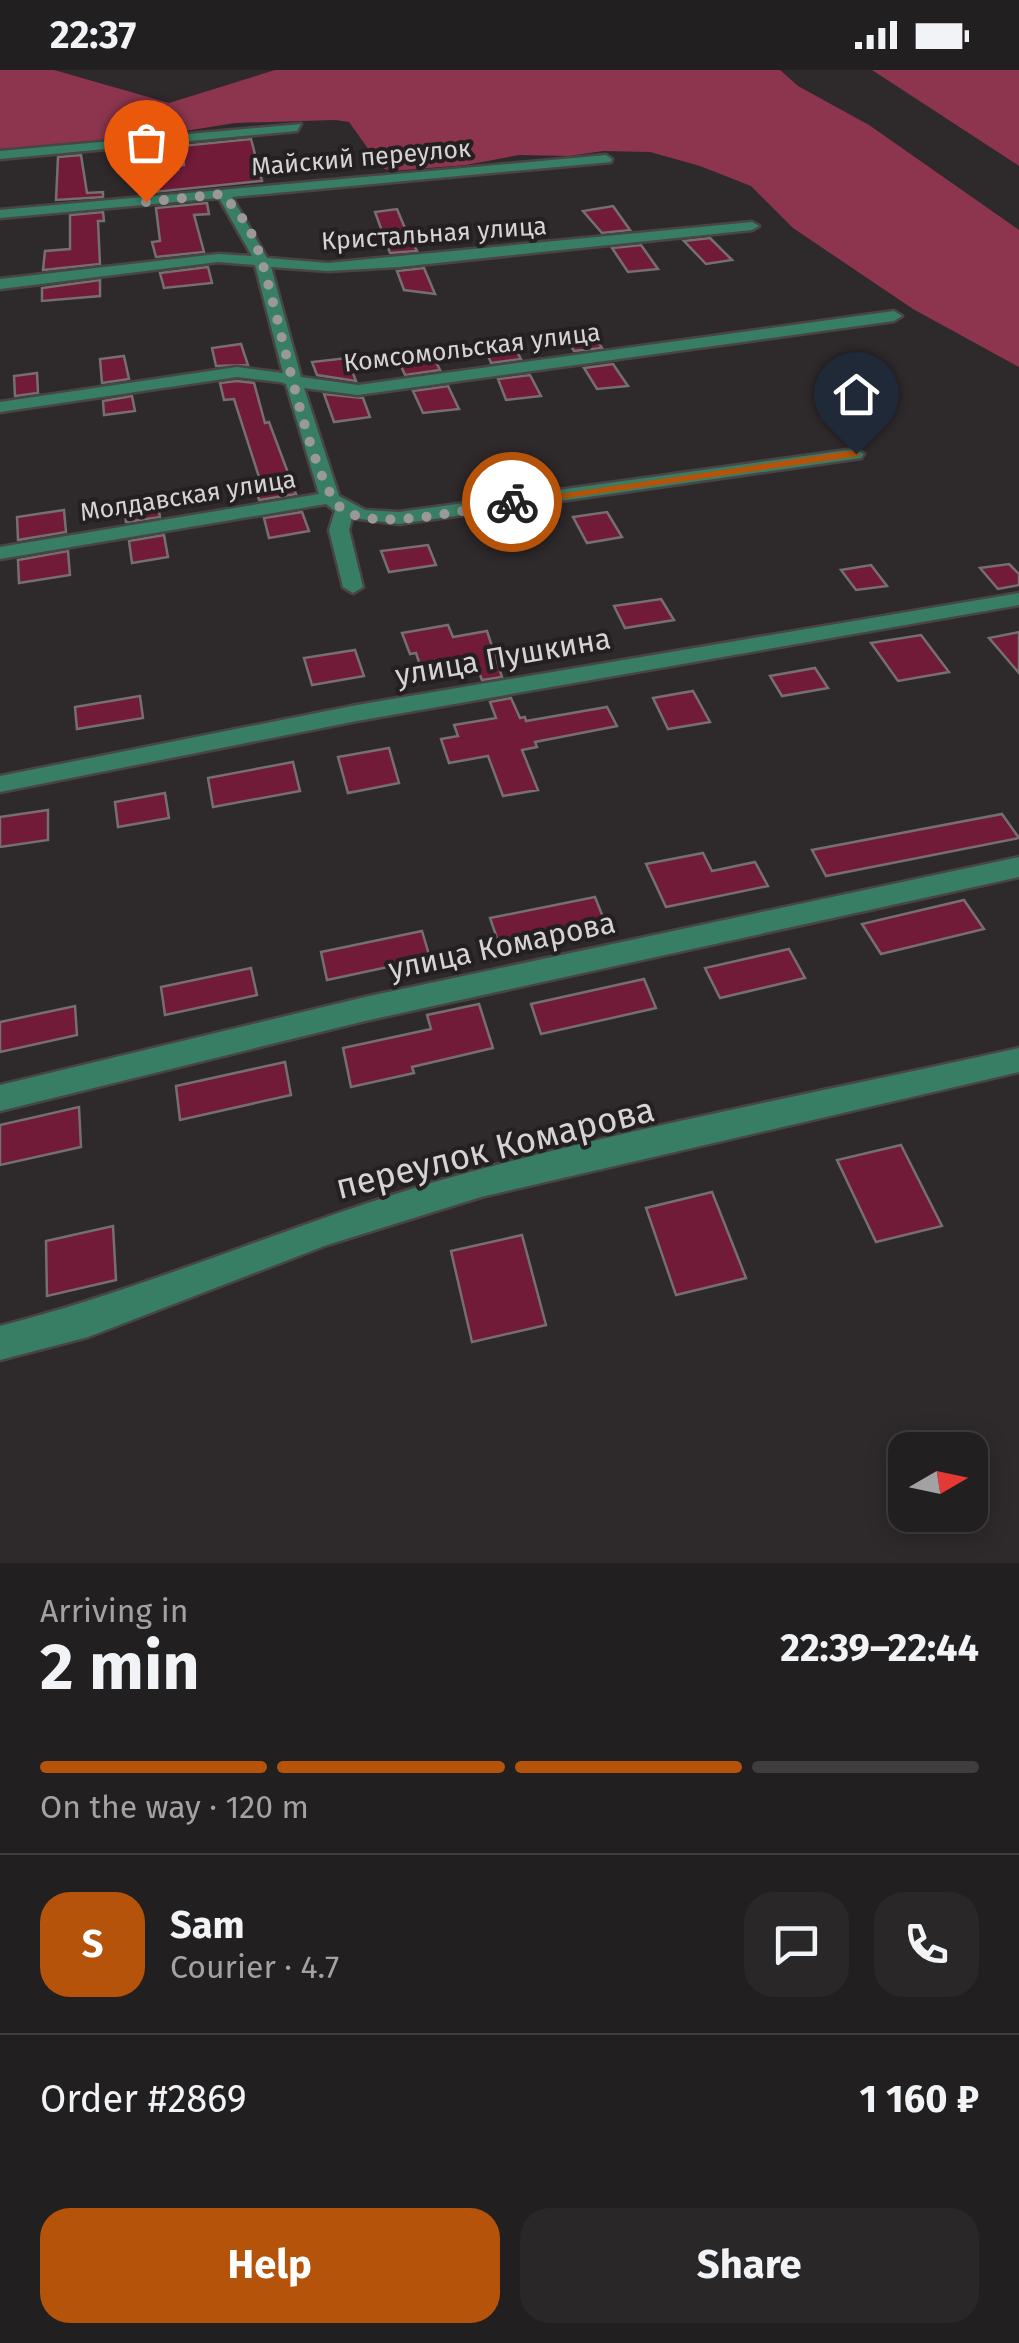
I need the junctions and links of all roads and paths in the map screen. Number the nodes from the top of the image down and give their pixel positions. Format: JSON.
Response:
{"nodes":[{"id":1,"x":296,"y":127,"type":"dead end"},
{"id":2,"x":0,"y":155,"type":"edge"},
{"id":3,"x":606,"y":159,"type":"dead end"},
{"id":4,"x":222,"y":194,"type":"junction"},
{"id":5,"x":0,"y":214,"type":"edge"},
{"id":6,"x":752,"y":226,"type":"dead end"},
{"id":7,"x":262,"y":261,"type":"junction"},
{"id":8,"x":0,"y":284,"type":"edge"},
{"id":9,"x":894,"y":316,"type":"dead end"},
{"id":10,"x":294,"y":382,"type":"junction"},
{"id":11,"x":318,"y":390,"type":"junction"},
{"id":12,"x":300,"y":404,"type":"junction"},
{"id":13,"x":0,"y":407,"type":"edge"},
{"id":14,"x":856,"y":454,"type":"dead end"},
{"id":15,"x":338,"y":504,"type":"junction"},
{"id":16,"x":0,"y":553,"type":"edge"},
{"id":17,"x":353,"y":587,"type":"dead end"},
{"id":18,"x":1019,"y":599,"type":"edge"},
{"id":19,"x":0,"y":784,"type":"edge"},
{"id":20,"x":1015,"y":875,"type":"edge"},
{"id":21,"x":1019,"y":1060,"type":"edge"},
{"id":22,"x":0,"y":1098,"type":"edge"},
{"id":23,"x":0,"y":1343,"type":"edge"}],
"edges":[{"from":1,"to":2,"type":"street"},
{"from":3,"to":4,"type":"street","name":"Майский переулок"},
{"from":4,"to":5,"type":"street","name":"Майский переулок"},
{"from":4,"to":7,"type":"street"},
{"from":6,"to":7,"type":"street","name":"Кристальная улица"},
{"from":7,"to":8,"type":"street","name":"Кристальная улица"},
{"from":7,"to":10,"type":"street"},
{"from":9,"to":11,"type":"street","name":"Комсомольская улица"},
{"from":10,"to":11,"type":"street","name":"Комсомольская улица"},
{"from":10,"to":12,"type":"street"},
{"from":10,"to":13,"type":"street","name":"Комсомольская улица"},
{"from":11,"to":12,"type":"street"},
{"from":12,"to":15,"type":"street"},
{"from":14,"to":15,"type":"street","name":"Молдавская улица"},
{"from":15,"to":16,"type":"street","name":"Молдавская улица"},
{"from":15,"to":17,"type":"street"},
{"from":18,"to":19,"type":"street","name":"улица Пушкина"},
{"from":20,"to":22,"type":"street","name":"улица Комарова"},
{"from":21,"to":23,"type":"street","name":"переулок Комарова"}]}
